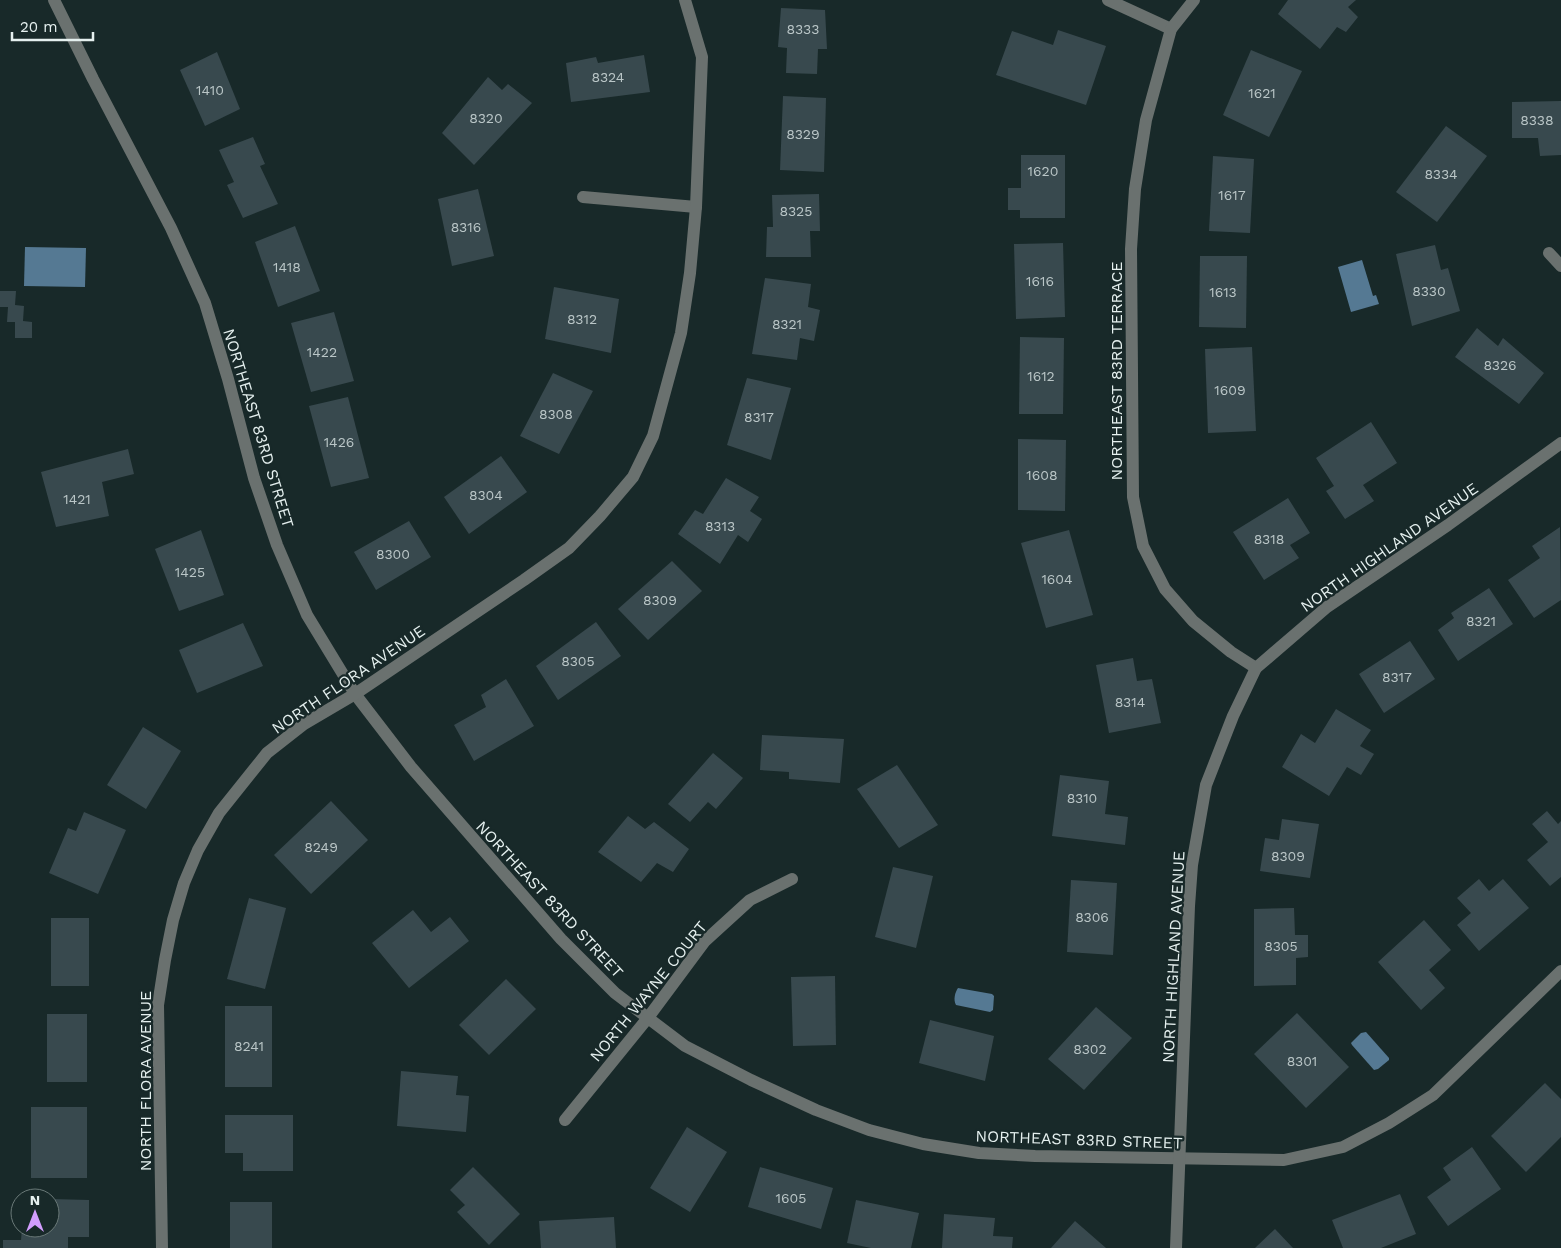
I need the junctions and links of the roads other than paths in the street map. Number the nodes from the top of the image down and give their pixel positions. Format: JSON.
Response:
{"nodes":[{"id":1,"x":54,"y":0,"type":"edge"},
{"id":2,"x":685,"y":0,"type":"edge"},
{"id":3,"x":1108,"y":0,"type":"edge"},
{"id":4,"x":1194,"y":0,"type":"edge"},
{"id":5,"x":1171,"y":29,"type":"junction"},
{"id":6,"x":583,"y":197,"type":"dead end"},
{"id":7,"x":696,"y":207,"type":"junction"},
{"id":8,"x":1549,"y":253,"type":"dead end"},
{"id":9,"x":1561,"y":266,"type":"edge"},
{"id":10,"x":1561,"y":443,"type":"edge"},
{"id":11,"x":1256,"y":668,"type":"junction"},
{"id":12,"x":355,"y":694,"type":"junction"},
{"id":13,"x":792,"y":879,"type":"dead end"},
{"id":14,"x":1561,"y":971,"type":"edge"},
{"id":15,"x":648,"y":1019,"type":"junction"},
{"id":16,"x":565,"y":1120,"type":"dead end"},
{"id":17,"x":1178,"y":1158,"type":"junction"},
{"id":18,"x":162,"y":1248,"type":"edge"},
{"id":19,"x":1176,"y":1248,"type":"edge"}],
"edges":[{"from":1,"to":12,"type":"street","name":"NORTHEAST 83RD STREET"},
{"from":2,"to":7,"type":"street","name":"NORTH FLORA AVENUE"},
{"from":3,"to":5,"type":"street"},
{"from":4,"to":5,"type":"street"},
{"from":5,"to":11,"type":"street","name":"NORTHEAST 83RD TERRACE"},
{"from":6,"to":7,"type":"street"},
{"from":7,"to":12,"type":"street","name":"NORTH FLORA AVENUE"},
{"from":8,"to":9,"type":"street"},
{"from":10,"to":11,"type":"street","name":"NORTH HIGHLAND AVENUE"},
{"from":11,"to":17,"type":"street","name":"NORTH HIGHLAND AVENUE"},
{"from":12,"to":15,"type":"street","name":"NORTHEAST 83RD STREET"},
{"from":12,"to":18,"type":"street","name":"NORTH FLORA AVENUE"},
{"from":13,"to":15,"type":"street","name":"NORTH WAYNE COURT"},
{"from":14,"to":17,"type":"street","name":"NORTHEAST 83RD STREET"},
{"from":15,"to":16,"type":"street","name":"NORTH WAYNE COURT"},
{"from":15,"to":17,"type":"street","name":"NORTHEAST 83RD STREET"},
{"from":17,"to":19,"type":"street","name":"NORTH HIGHLAND AVENUE"}]}
